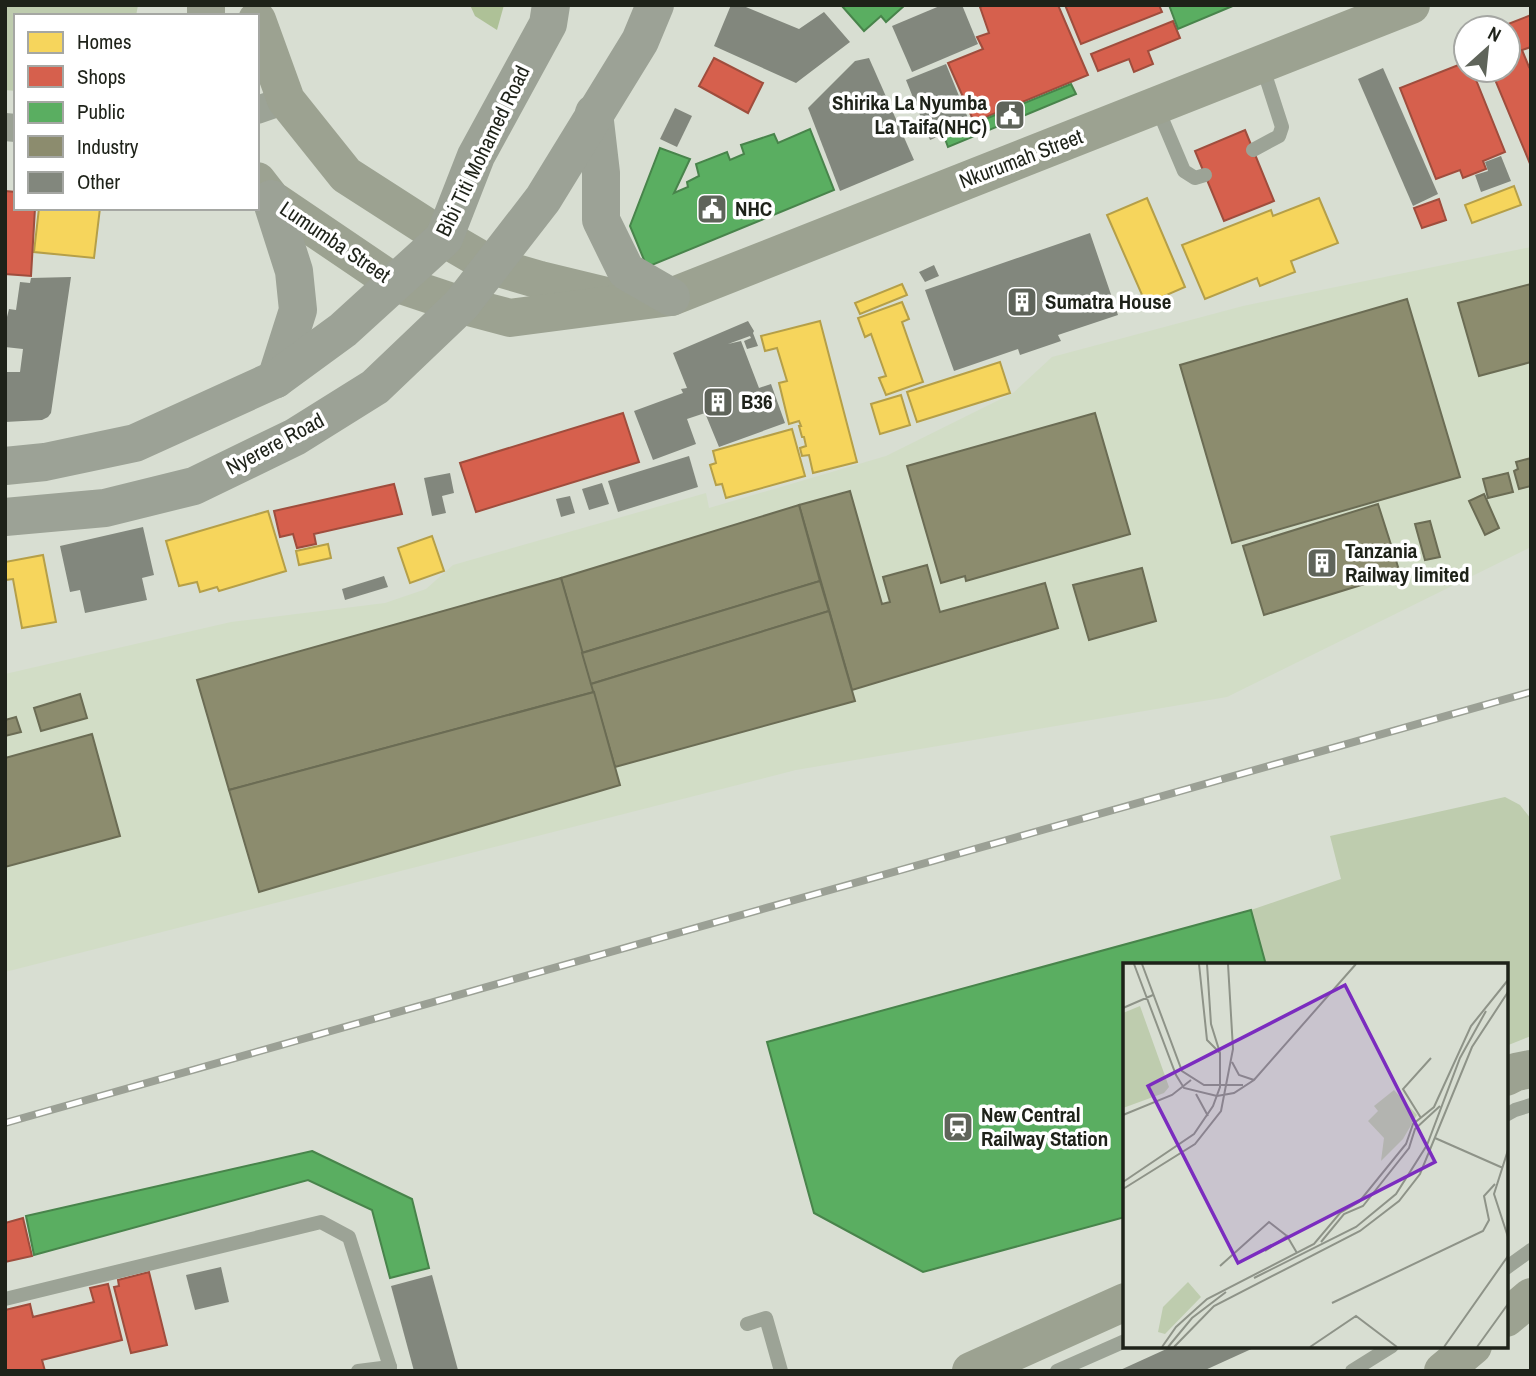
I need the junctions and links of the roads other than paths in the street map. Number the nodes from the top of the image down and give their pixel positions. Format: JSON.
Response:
{"nodes":[{"id":1,"x":655,"y":5,"type":"edge"},
{"id":2,"x":1411,"y":5,"type":"edge"},
{"id":3,"x":546,"y":11,"type":"edge"},
{"id":4,"x":259,"y":30,"type":"edge"},
{"id":5,"x":1262,"y":64,"type":"junction"},
{"id":6,"x":272,"y":105,"type":"edge"},
{"id":7,"x":1157,"y":106,"type":"junction"},
{"id":8,"x":594,"y":113,"type":"junction"},
{"id":9,"x":1253,"y":150,"type":"dead end"},
{"id":10,"x":1205,"y":175,"type":"dead end"},
{"id":11,"x":264,"y":190,"type":"edge"},
{"id":12,"x":444,"y":238,"type":"junction"},
{"id":13,"x":492,"y":266,"type":"junction"},
{"id":14,"x":395,"y":283,"type":"junction"},
{"id":15,"x":671,"y":297,"type":"junction"},
{"id":16,"x":629,"y":302,"type":"junction"},
{"id":17,"x":461,"y":305,"type":"junction"},
{"id":18,"x":276,"y":379,"type":"junction"},
{"id":19,"x":5,"y":466,"type":"edge"},
{"id":20,"x":5,"y":517,"type":"edge"},
{"id":21,"x":1531,"y":1069,"type":"edge"},
{"id":22,"x":1509,"y":1101,"type":"edge"},
{"id":23,"x":1531,"y":1106,"type":"edge"},
{"id":24,"x":1531,"y":1250,"type":"edge"},
{"id":25,"x":1508,"y":1267,"type":"edge"},
{"id":26,"x":1531,"y":1297,"type":"edge"},
{"id":27,"x":5,"y":1299,"type":"edge"},
{"id":28,"x":1123,"y":1303,"type":"edge"},
{"id":29,"x":1508,"y":1316,"type":"edge"},
{"id":30,"x":747,"y":1324,"type":"dead end"},
{"id":31,"x":1123,"y":1341,"type":"edge"},
{"id":32,"x":1389,"y":1348,"type":"edge"},
{"id":33,"x":1470,"y":1348,"type":"edge"},
{"id":34,"x":390,"y":1369,"type":"edge"},
{"id":35,"x":358,"y":1371,"type":"edge"},
{"id":36,"x":780,"y":1371,"type":"edge"},
{"id":37,"x":971,"y":1371,"type":"edge"},
{"id":38,"x":1057,"y":1371,"type":"edge"},
{"id":39,"x":1352,"y":1371,"type":"edge"},
{"id":40,"x":1443,"y":1371,"type":"edge"}],
"edges":[{"from":1,"to":8,"type":"highway"},
{"from":2,"to":5,"type":"main road","name":"Nkurumah Street"},
{"from":3,"to":12,"type":"highway","name":"Bibi Titi Mohamed Road"},
{"from":4,"to":6,"type":"main road"},
{"from":5,"to":7,"type":"main road","name":"Nkurumah Street"},
{"from":5,"to":9,"type":"lane"},
{"from":6,"to":12,"type":"main road"},
{"from":7,"to":10,"type":"lane"},
{"from":7,"to":15,"type":"main road","name":"Nkurumah Street"},
{"from":8,"to":13,"type":"highway"},
{"from":8,"to":15,"type":"highway"},
{"from":11,"to":14,"type":"main road","name":"Lumumba Street"},
{"from":11,"to":18,"type":"highway"},
{"from":12,"to":13,"type":"main road"},
{"from":12,"to":14,"type":"highway","name":"Bibi Titi Mohamed Road"},
{"from":13,"to":16,"type":"main road","name":"Nkurumah Street"},
{"from":13,"to":17,"type":"highway","name":"Nyerere Road"},
{"from":14,"to":17,"type":"main road","name":"Lumumba Street"},
{"from":14,"to":18,"type":"highway"},
{"from":15,"to":16,"type":"main road","name":"Nkurumah Street"},
{"from":16,"to":17,"type":"main road","name":"Nkurumah Street"},
{"from":17,"to":20,"type":"highway","name":"Nyerere Road"},
{"from":18,"to":19,"type":"highway"},
{"from":21,"to":22,"type":"main road"},
{"from":22,"to":23,"type":"lane"},
{"from":24,"to":25,"type":"lane"},
{"from":26,"to":29,"type":"main road"},
{"from":27,"to":34,"type":"lane"},
{"from":28,"to":37,"type":"main road"},
{"from":30,"to":36,"type":"lane"},
{"from":31,"to":38,"type":"lane"},
{"from":32,"to":39,"type":"lane"},
{"from":33,"to":40,"type":"main road"},
{"from":34,"to":35,"type":"lane"}]}
